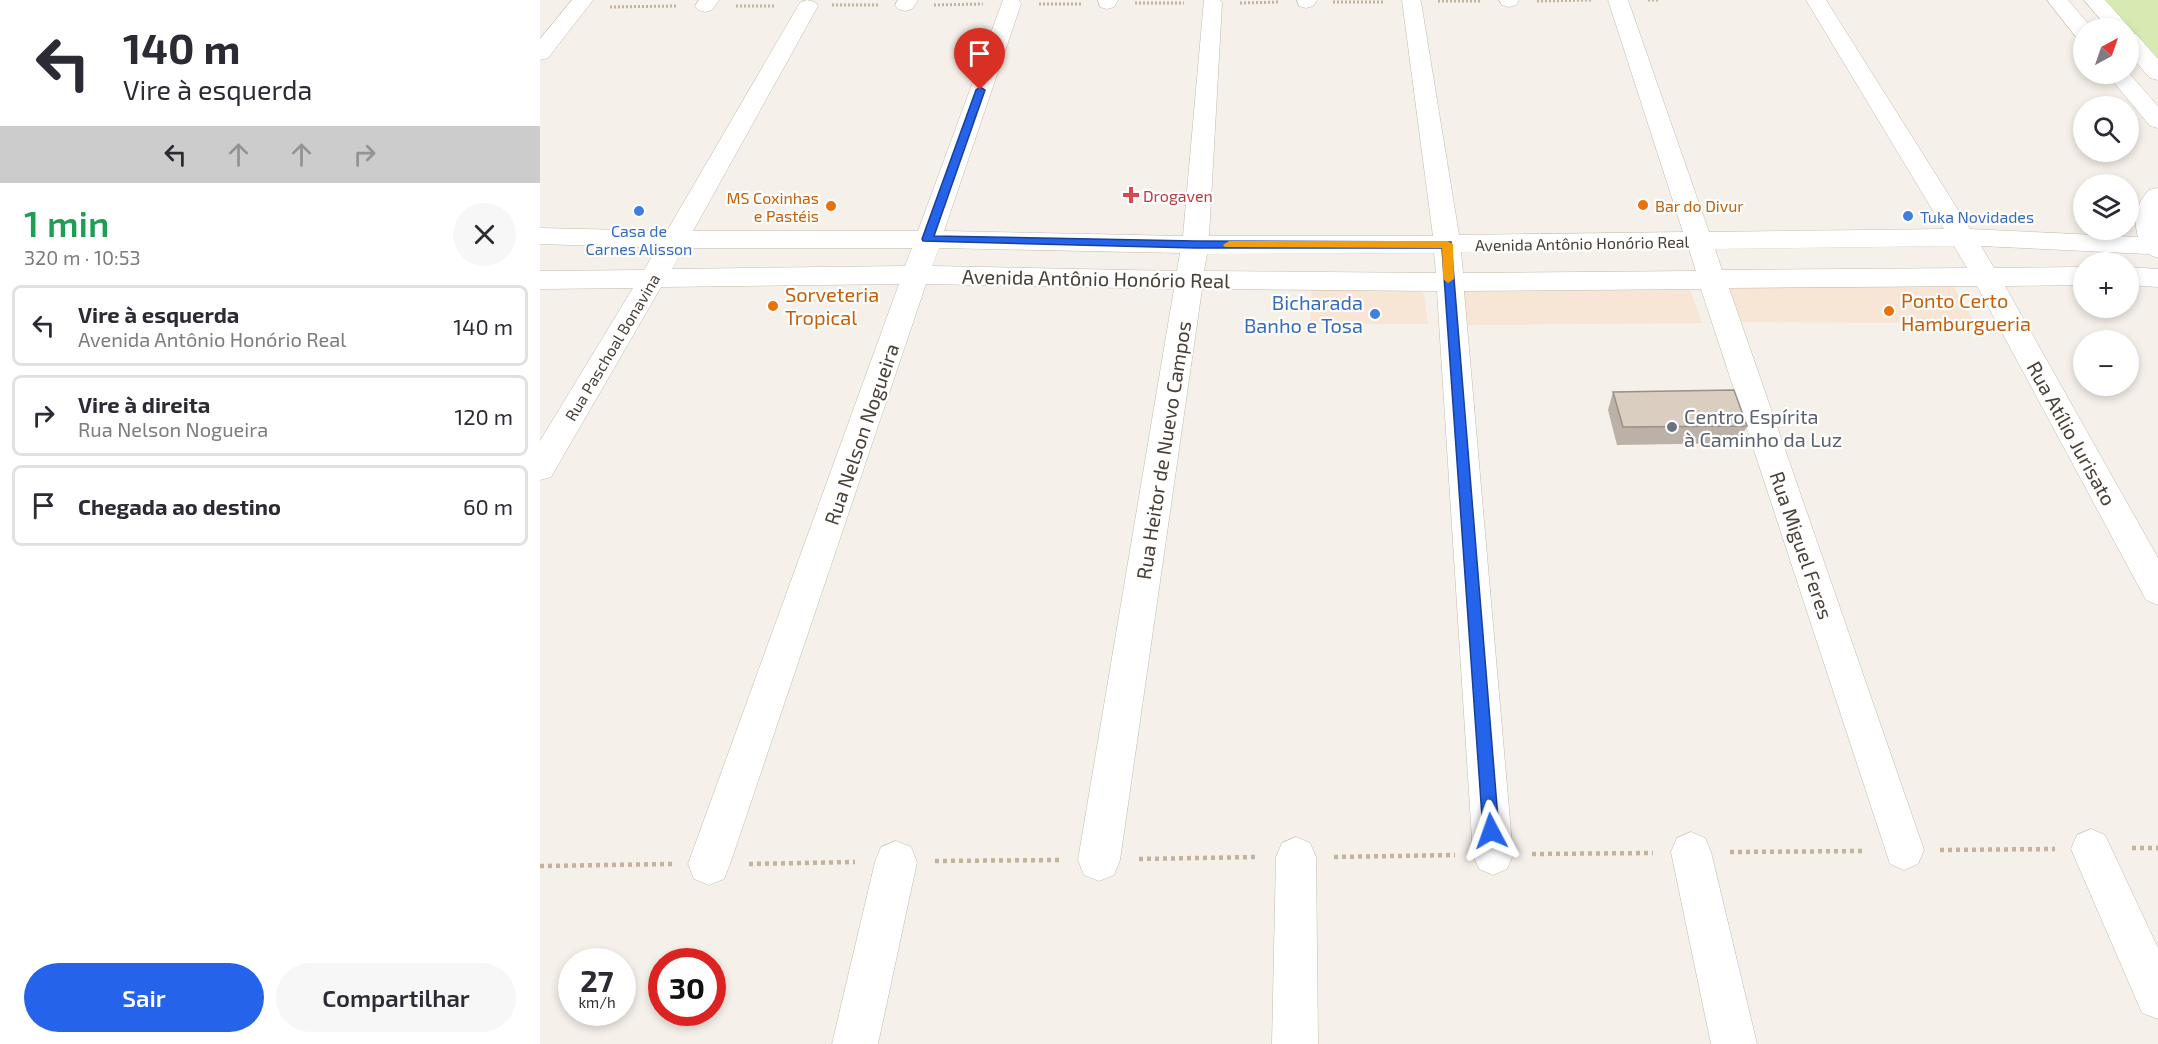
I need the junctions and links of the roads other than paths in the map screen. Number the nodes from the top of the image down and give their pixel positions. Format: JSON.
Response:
{"nodes":[{"id":1,"x":583,"y":0,"type":"edge"},
{"id":2,"x":1618,"y":0,"type":"edge"},
{"id":3,"x":1816,"y":0,"type":"edge"},
{"id":4,"x":2057,"y":0,"type":"edge"},
{"id":5,"x":2094,"y":0,"type":"edge"},
{"id":6,"x":1411,"y":2,"type":"dead end"},
{"id":7,"x":1212,"y":3,"type":"dead end"},
{"id":8,"x":1011,"y":4,"type":"dead end"},
{"id":9,"x":808,"y":6,"type":"dead end"},
{"id":10,"x":2110,"y":18,"type":"edge"},
{"id":11,"x":2073,"y":19,"type":"edge"},
{"id":12,"x":2139,"y":51,"type":"edge"},
{"id":13,"x":540,"y":53,"type":"edge"},
{"id":14,"x":2158,"y":73,"type":"edge"},
{"id":15,"x":2127,"y":84,"type":"edge"},
{"id":16,"x":2158,"y":121,"type":"edge"},
{"id":17,"x":2158,"y":196,"type":"edge"},
{"id":18,"x":540,"y":236,"type":"edge"},
{"id":19,"x":1961,"y":237,"type":"junction"},
{"id":20,"x":927,"y":239,"type":"junction"},
{"id":21,"x":674,"y":240,"type":"junction"},
{"id":22,"x":1701,"y":242,"type":"junction"},
{"id":23,"x":1447,"y":244,"type":"junction"},
{"id":24,"x":1195,"y":245,"type":"junction"},
{"id":25,"x":2157,"y":247,"type":"edge"},
{"id":26,"x":917,"y":274,"type":"junction"},
{"id":27,"x":1985,"y":275,"type":"junction"},
{"id":28,"x":2073,"y":276,"type":"edge"},
{"id":29,"x":2139,"y":277,"type":"edge"},
{"id":30,"x":653,"y":278,"type":"junction"},
{"id":31,"x":2158,"y":278,"type":"edge"},
{"id":32,"x":1712,"y":279,"type":"junction"},
{"id":33,"x":540,"y":280,"type":"edge"},
{"id":34,"x":1190,"y":280,"type":"junction"},
{"id":35,"x":1449,"y":282,"type":"junction"},
{"id":36,"x":540,"y":468,"type":"edge"},
{"id":37,"x":2158,"y":590,"type":"edge"},
{"id":38,"x":2091,"y":849,"type":"road end"},
{"id":39,"x":1904,"y":850,"type":"road end"},
{"id":40,"x":1691,"y":852,"type":"road end"},
{"id":41,"x":1493,"y":855,"type":"road end"},
{"id":42,"x":1296,"y":857,"type":"road end"},
{"id":43,"x":1099,"y":860,"type":"road end"},
{"id":44,"x":896,"y":862,"type":"road end"},
{"id":45,"x":709,"y":864,"type":"road end"},
{"id":46,"x":2158,"y":996,"type":"edge"},
{"id":47,"x":855,"y":1044,"type":"edge"},
{"id":48,"x":1295,"y":1044,"type":"edge"},
{"id":49,"x":1734,"y":1044,"type":"edge"}],
"edges":[{"from":1,"to":13,"type":"street"},
{"from":2,"to":22,"type":"street","name":"Rua Miguel Feres"},
{"from":3,"to":19,"type":"street","name":"Rua Atílio Jurisato"},
{"from":4,"to":11,"type":"street"},
{"from":5,"to":10,"type":"street"},
{"from":6,"to":23,"type":"street"},
{"from":7,"to":24,"type":"street","name":"Rua Heitor de Nuevo Campos"},
{"from":8,"to":20,"type":"street","name":"Rua Nelson Nogueira"},
{"from":9,"to":21,"type":"street","name":"Rua Paschoal Bonavina"},
{"from":12,"to":14,"type":"street"},
{"from":15,"to":16,"type":"street"},
{"from":17,"to":25,"type":"street"},
{"from":18,"to":21,"type":"street","name":"Avenida Antônio Honório Real"},
{"from":19,"to":22,"type":"street","name":"Avenida Antônio Honório Real"},
{"from":19,"to":25,"type":"street","name":"Avenida Antônio Honório Real"},
{"from":19,"to":27,"type":"street","name":"Rua Atílio Jurisato"},
{"from":20,"to":21,"type":"street","name":"Avenida Antônio Honório Real"},
{"from":20,"to":24,"type":"street","name":"Avenida Antônio Honório Real"},
{"from":20,"to":26,"type":"street","name":"Rua Nelson Nogueira"},
{"from":21,"to":30,"type":"street","name":"Rua Paschoal Bonavina"},
{"from":22,"to":23,"type":"street","name":"Avenida Antônio Honório Real"},
{"from":22,"to":32,"type":"street","name":"Rua Miguel Feres"},
{"from":23,"to":24,"type":"street","name":"Avenida Antônio Honório Real"},
{"from":23,"to":35,"type":"street"},
{"from":24,"to":34,"type":"street","name":"Rua Heitor de Nuevo Campos"},
{"from":26,"to":30,"type":"street","name":"Avenida Antônio Honório Real"},
{"from":26,"to":34,"type":"street","name":"Avenida Antônio Honório Real"},
{"from":26,"to":45,"type":"street","name":"Rua Nelson Nogueira"},
{"from":27,"to":28,"type":"street","name":"Avenida Antônio Honório Real"},
{"from":27,"to":32,"type":"street","name":"Avenida Antônio Honório Real"},
{"from":27,"to":37,"type":"street","name":"Rua Atílio Jurisato"},
{"from":29,"to":31,"type":"street"},
{"from":30,"to":33,"type":"street","name":"Avenida Antônio Honório Real"},
{"from":30,"to":36,"type":"street","name":"Rua Paschoal Bonavina"},
{"from":32,"to":35,"type":"street","name":"Avenida Antônio Honório Real"},
{"from":32,"to":39,"type":"street","name":"Rua Miguel Feres"},
{"from":34,"to":35,"type":"street","name":"Avenida Antônio Honório Real"},
{"from":34,"to":43,"type":"street","name":"Rua Heitor de Nuevo Campos"},
{"from":35,"to":41,"type":"street"},
{"from":38,"to":46,"type":"street"},
{"from":40,"to":49,"type":"street"},
{"from":42,"to":48,"type":"street"},
{"from":44,"to":47,"type":"street"}]}
